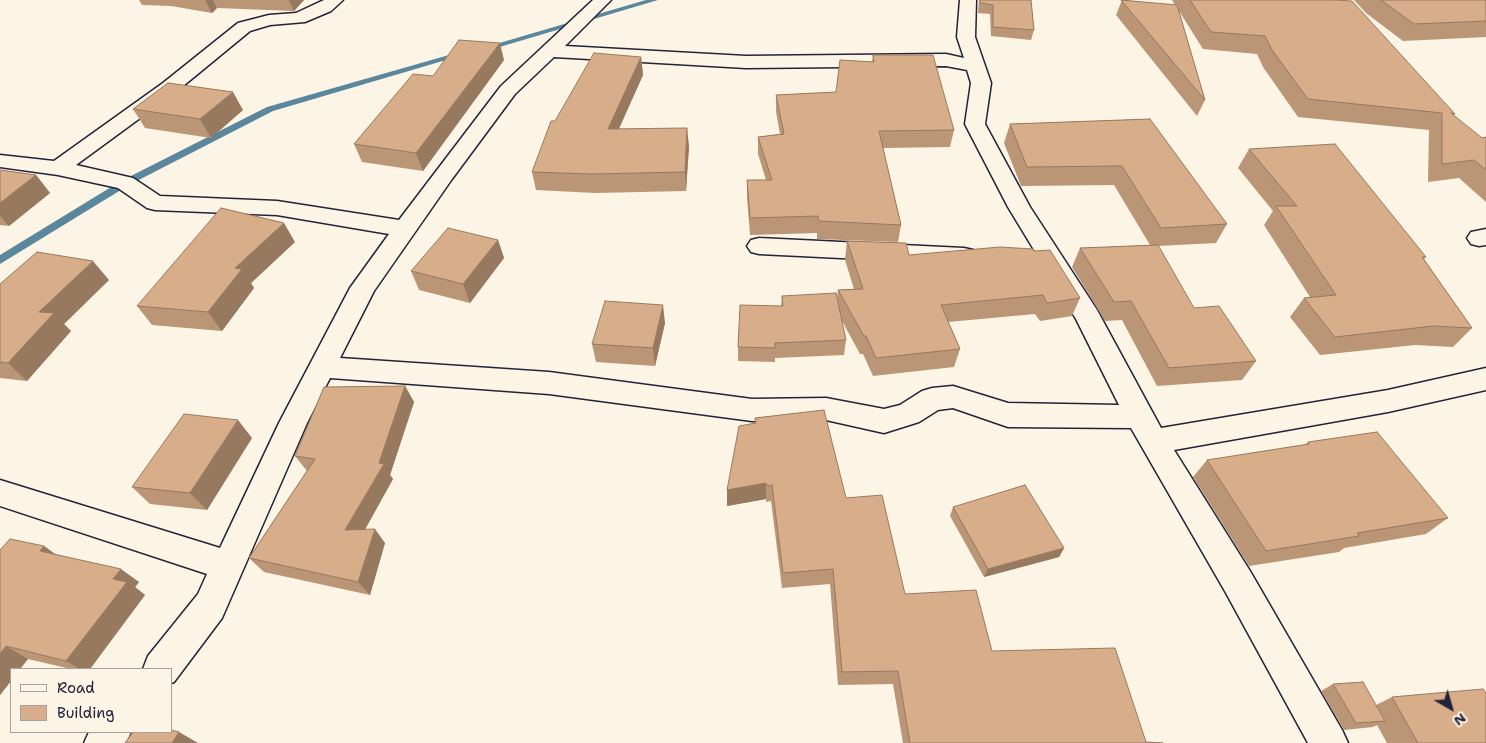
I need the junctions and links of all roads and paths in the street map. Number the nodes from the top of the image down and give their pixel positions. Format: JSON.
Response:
{"nodes":[{"id":1,"x":335,"y":0,"type":"edge"},
{"id":2,"x":602,"y":0,"type":"edge"},
{"id":3,"x":968,"y":0,"type":"edge"},
{"id":4,"x":550,"y":51,"type":"junction"},
{"id":5,"x":976,"y":66,"type":"junction"},
{"id":6,"x":0,"y":161,"type":"edge"},
{"id":7,"x":58,"y":168,"type":"junction"},
{"id":8,"x":405,"y":229,"type":"junction"},
{"id":9,"x":759,"y":246,"type":"dead end"},
{"id":10,"x":989,"y":257,"type":"edge"},
{"id":11,"x":322,"y":367,"type":"junction"},
{"id":12,"x":1486,"y":379,"type":"edge"},
{"id":13,"x":1140,"y":417,"type":"junction"},
{"id":14,"x":1154,"y":441,"type":"junction"},
{"id":15,"x":0,"y":494,"type":"edge"},
{"id":16,"x":228,"y":566,"type":"junction"},
{"id":17,"x":162,"y":668,"type":"edge"},
{"id":18,"x":111,"y":733,"type":"edge"},
{"id":19,"x":103,"y":743,"type":"edge"},
{"id":20,"x":1329,"y":743,"type":"edge"}],
"edges":[{"from":1,"to":7,"type":"street"},
{"from":2,"to":4,"type":"street"},
{"from":3,"to":5,"type":"street"},
{"from":4,"to":5,"type":"street"},
{"from":4,"to":8,"type":"street"},
{"from":5,"to":13,"type":"street"},
{"from":6,"to":7,"type":"street"},
{"from":7,"to":8,"type":"street"},
{"from":8,"to":11,"type":"street"},
{"from":9,"to":10,"type":"street"},
{"from":11,"to":13,"type":"street"},
{"from":11,"to":16,"type":"street"},
{"from":12,"to":14,"type":"street"},
{"from":13,"to":14,"type":"street"},
{"from":14,"to":20,"type":"street"},
{"from":15,"to":16,"type":"street"},
{"from":16,"to":17,"type":"street"},
{"from":18,"to":19,"type":"street"}]}
